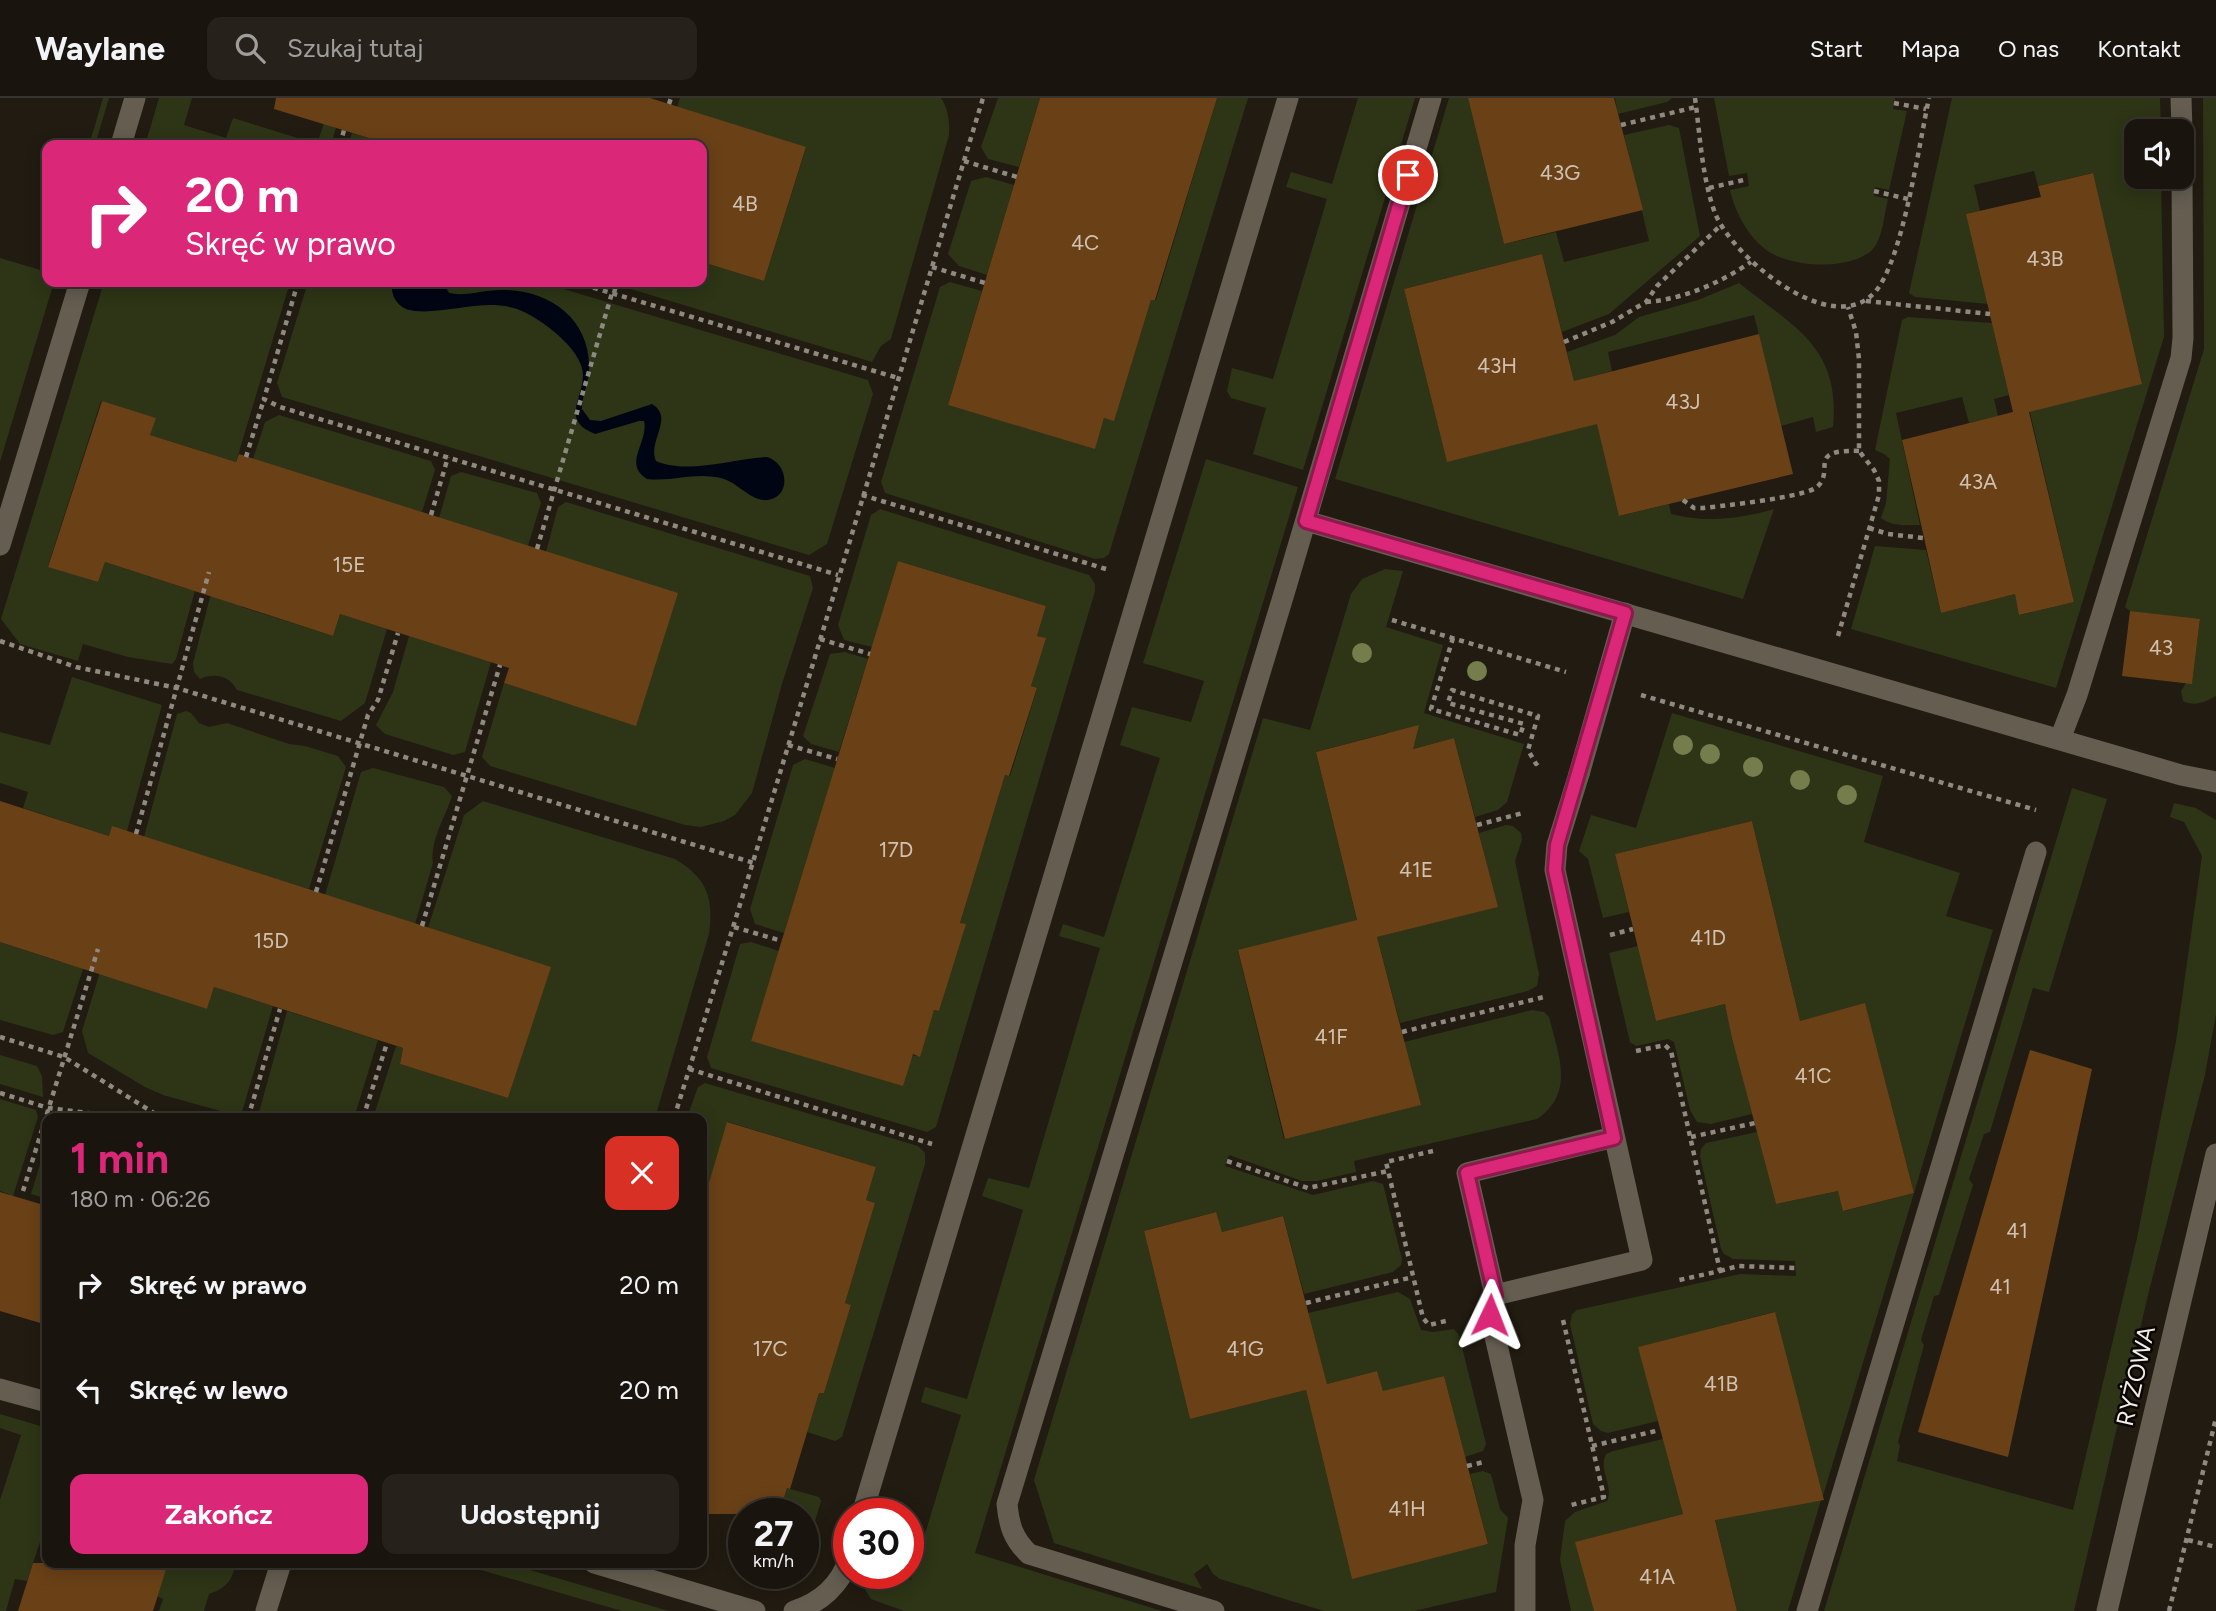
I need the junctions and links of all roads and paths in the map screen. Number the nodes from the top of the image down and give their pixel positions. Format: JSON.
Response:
{"nodes":[{"id":1,"x":135,"y":98,"type":"edge"},
{"id":2,"x":983,"y":98,"type":"edge"},
{"id":3,"x":1288,"y":98,"type":"edge"},
{"id":4,"x":1431,"y":98,"type":"edge"},
{"id":5,"x":1695,"y":98,"type":"edge"},
{"id":6,"x":1929,"y":98,"type":"edge"},
{"id":7,"x":2181,"y":98,"type":"edge"},
{"id":8,"x":1894,"y":103,"type":"dead end"},
{"id":9,"x":1696,"y":107,"type":"junction"},
{"id":10,"x":1926,"y":109,"type":"junction"},
{"id":11,"x":2182,"y":119,"type":"edge"},
{"id":12,"x":1621,"y":125,"type":"dead end"},
{"id":13,"x":344,"y":130,"type":"dead end"},
{"id":14,"x":122,"y":140,"type":"edge"},
{"id":15,"x":341,"y":140,"type":"edge"},
{"id":16,"x":964,"y":161,"type":"junction"},
{"id":17,"x":1017,"y":177,"type":"dead end"},
{"id":18,"x":1748,"y":179,"type":"dead end"},
{"id":19,"x":1709,"y":188,"type":"junction"},
{"id":20,"x":2182,"y":189,"type":"edge"},
{"id":21,"x":1874,"y":191,"type":"dead end"},
{"id":22,"x":1908,"y":199,"type":"junction"},
{"id":23,"x":1721,"y":225,"type":"junction"},
{"id":24,"x":1751,"y":262,"type":"junction"},
{"id":25,"x":932,"y":267,"type":"junction"},
{"id":26,"x":985,"y":283,"type":"dead end"},
{"id":27,"x":78,"y":287,"type":"edge"},
{"id":28,"x":297,"y":287,"type":"edge"},
{"id":29,"x":592,"y":287,"type":"edge"},
{"id":30,"x":615,"y":287,"type":"edge"},
{"id":31,"x":613,"y":293,"type":"junction"},
{"id":32,"x":1866,"y":301,"type":"junction"},
{"id":33,"x":1646,"y":302,"type":"junction"},
{"id":34,"x":1848,"y":307,"type":"junction"},
{"id":35,"x":1990,"y":314,"type":"dead end"},
{"id":36,"x":1564,"y":341,"type":"dead end"},
{"id":37,"x":898,"y":378,"type":"junction"},
{"id":38,"x":264,"y":399,"type":"junction"},
{"id":39,"x":1859,"y":450,"type":"junction"},
{"id":40,"x":246,"y":457,"type":"dead end"},
{"id":41,"x":448,"y":457,"type":"junction"},
{"id":42,"x":553,"y":490,"type":"junction"},
{"id":43,"x":862,"y":495,"type":"junction"},
{"id":44,"x":1683,"y":500,"type":"dead end"},
{"id":45,"x":431,"y":515,"type":"dead end"},
{"id":46,"x":1306,"y":521,"type":"junction"},
{"id":47,"x":1869,"y":528,"type":"junction"},
{"id":48,"x":1923,"y":538,"type":"dead end"},
{"id":49,"x":0,"y":545,"type":"edge"},
{"id":50,"x":537,"y":549,"type":"dead end"},
{"id":51,"x":1112,"y":571,"type":"dead end"},
{"id":52,"x":209,"y":572,"type":"dead end"},
{"id":53,"x":838,"y":575,"type":"junction"},
{"id":54,"x":1625,"y":613,"type":"junction"},
{"id":55,"x":1392,"y":620,"type":"dead end"},
{"id":56,"x":1841,"y":626,"type":"dead end"},
{"id":57,"x":398,"y":633,"type":"dead end"},
{"id":58,"x":1453,"y":638,"type":"junction"},
{"id":59,"x":820,"y":639,"type":"junction"},
{"id":60,"x":0,"y":641,"type":"edge"},
{"id":61,"x":870,"y":654,"type":"dead end"},
{"id":62,"x":500,"y":665,"type":"dead end"},
{"id":63,"x":1605,"y":684,"type":"junction"},
{"id":64,"x":177,"y":688,"type":"junction"},
{"id":65,"x":2060,"y":739,"type":"junction"},
{"id":66,"x":360,"y":744,"type":"junction"},
{"id":67,"x":788,"y":744,"type":"junction"},
{"id":68,"x":1548,"y":756,"type":"dead end"},
{"id":69,"x":837,"y":759,"type":"dead end"},
{"id":70,"x":467,"y":776,"type":"junction"},
{"id":71,"x":2216,"y":782,"type":"edge"},
{"id":72,"x":1523,"y":813,"type":"dead end"},
{"id":73,"x":1477,"y":825,"type":"dead end"},
{"id":74,"x":136,"y":834,"type":"dead end"},
{"id":75,"x":2036,"y":852,"type":"joint"},
{"id":76,"x":754,"y":863,"type":"junction"},
{"id":77,"x":316,"y":892,"type":"dead end"},
{"id":78,"x":422,"y":926,"type":"dead end"},
{"id":79,"x":734,"y":927,"type":"junction"},
{"id":80,"x":1633,"y":929,"type":"dead end"},
{"id":81,"x":1599,"y":937,"type":"dead end"},
{"id":82,"x":782,"y":941,"type":"dead end"},
{"id":83,"x":98,"y":950,"type":"dead end"},
{"id":84,"x":1552,"y":996,"type":"dead end"},
{"id":85,"x":280,"y":1009,"type":"dead end"},
{"id":86,"x":1402,"y":1032,"type":"dead end"},
{"id":87,"x":0,"y":1037,"type":"edge"},
{"id":88,"x":387,"y":1043,"type":"dead end"},
{"id":89,"x":64,"y":1058,"type":"junction"},
{"id":90,"x":689,"y":1069,"type":"junction"},
{"id":91,"x":0,"y":1093,"type":"edge"},
{"id":92,"x":48,"y":1108,"type":"junction"},
{"id":93,"x":46,"y":1113,"type":"edge"},
{"id":94,"x":89,"y":1113,"type":"edge"},
{"id":95,"x":154,"y":1113,"type":"edge"},
{"id":96,"x":249,"y":1113,"type":"edge"},
{"id":97,"x":365,"y":1113,"type":"edge"},
{"id":98,"x":676,"y":1113,"type":"edge"},
{"id":99,"x":1755,"y":1123,"type":"dead end"},
{"id":100,"x":42,"y":1128,"type":"edge"},
{"id":101,"x":1690,"y":1137,"type":"dead end"},
{"id":102,"x":1614,"y":1138,"type":"junction"},
{"id":103,"x":939,"y":1146,"type":"dead end"},
{"id":104,"x":1437,"y":1150,"type":"dead end"},
{"id":105,"x":2216,"y":1154,"type":"edge"},
{"id":106,"x":1227,"y":1161,"type":"dead end"},
{"id":107,"x":1388,"y":1171,"type":"junction"},
{"id":108,"x":23,"y":1191,"type":"dead end"},
{"id":109,"x":1796,"y":1268,"type":"dead end"},
{"id":110,"x":1720,"y":1270,"type":"dead end"},
{"id":111,"x":1413,"y":1277,"type":"junction"},
{"id":112,"x":1495,"y":1295,"type":"junction"},
{"id":113,"x":1306,"y":1303,"type":"dead end"},
{"id":114,"x":1461,"y":1318,"type":"dead end"},
{"id":115,"x":0,"y":1389,"type":"edge"},
{"id":116,"x":42,"y":1401,"type":"edge"},
{"id":117,"x":2216,"y":1418,"type":"edge"},
{"id":118,"x":1660,"y":1430,"type":"dead end"},
{"id":119,"x":1592,"y":1446,"type":"dead end"},
{"id":120,"x":867,"y":1498,"type":"edge"},
{"id":121,"x":2188,"y":1540,"type":"junction"},
{"id":122,"x":2216,"y":1547,"type":"edge"},
{"id":123,"x":279,"y":1568,"type":"edge"},
{"id":124,"x":611,"y":1568,"type":"edge"},
{"id":125,"x":833,"y":1586,"type":"edge"},
{"id":126,"x":266,"y":1611,"type":"edge"},
{"id":127,"x":755,"y":1611,"type":"edge"},
{"id":128,"x":794,"y":1611,"type":"edge"},
{"id":129,"x":1214,"y":1611,"type":"edge"},
{"id":130,"x":1525,"y":1611,"type":"edge"},
{"id":131,"x":1807,"y":1611,"type":"edge"},
{"id":132,"x":2107,"y":1611,"type":"edge"},
{"id":133,"x":2169,"y":1611,"type":"edge"}],
"edges":[{"from":1,"to":14,"type":"street"},
{"from":2,"to":16,"type":"path"},
{"from":3,"to":120,"type":"street"},
{"from":4,"to":46,"type":"street"},
{"from":5,"to":9,"type":"path"},
{"from":6,"to":10,"type":"path"},
{"from":7,"to":11,"type":"street"},
{"from":8,"to":10,"type":"path"},
{"from":9,"to":12,"type":"path"},
{"from":9,"to":19,"type":"path"},
{"from":10,"to":22,"type":"path"},
{"from":13,"to":15,"type":"path"},
{"from":16,"to":17,"type":"path"},
{"from":16,"to":25,"type":"path"},
{"from":18,"to":19,"type":"path"},
{"from":19,"to":23,"type":"path"},
{"from":20,"to":65,"type":"street"},
{"from":21,"to":22,"type":"path"},
{"from":22,"to":32,"type":"path"},
{"from":23,"to":24,"type":"path"},
{"from":23,"to":33,"type":"path"},
{"from":24,"to":33,"type":"path"},
{"from":24,"to":34,"type":"path"},
{"from":25,"to":26,"type":"path"},
{"from":25,"to":37,"type":"path"},
{"from":27,"to":49,"type":"street"},
{"from":28,"to":38,"type":"path"},
{"from":29,"to":31,"type":"path"},
{"from":30,"to":31,"type":"path"},
{"from":31,"to":37,"type":"path"},
{"from":31,"to":42,"type":"path"},
{"from":32,"to":34,"type":"path"},
{"from":32,"to":35,"type":"path"},
{"from":33,"to":36,"type":"path"},
{"from":34,"to":39,"type":"path"},
{"from":37,"to":43,"type":"path"},
{"from":38,"to":40,"type":"path"},
{"from":38,"to":41,"type":"path"},
{"from":39,"to":44,"type":"path"},
{"from":39,"to":47,"type":"path"},
{"from":41,"to":42,"type":"path"},
{"from":41,"to":45,"type":"path"},
{"from":42,"to":50,"type":"path"},
{"from":42,"to":53,"type":"path"},
{"from":43,"to":51,"type":"path"},
{"from":43,"to":53,"type":"path"},
{"from":46,"to":54,"type":"street"},
{"from":46,"to":129,"type":"street"},
{"from":47,"to":48,"type":"path"},
{"from":47,"to":56,"type":"path"},
{"from":52,"to":64,"type":"path"},
{"from":53,"to":59,"type":"path"},
{"from":54,"to":63,"type":"street"},
{"from":54,"to":65,"type":"street"},
{"from":55,"to":58,"type":"path"},
{"from":57,"to":66,"type":"path"},
{"from":58,"to":63,"type":"path"},
{"from":58,"to":68,"type":"path"},
{"from":59,"to":61,"type":"path"},
{"from":59,"to":67,"type":"path"},
{"from":60,"to":64,"type":"path"},
{"from":62,"to":70,"type":"path"},
{"from":63,"to":75,"type":"path"},
{"from":63,"to":102,"type":"street"},
{"from":64,"to":66,"type":"path"},
{"from":64,"to":74,"type":"path"},
{"from":65,"to":71,"type":"street"},
{"from":66,"to":70,"type":"path"},
{"from":66,"to":77,"type":"path"},
{"from":67,"to":69,"type":"path"},
{"from":67,"to":76,"type":"path"},
{"from":70,"to":76,"type":"path"},
{"from":70,"to":78,"type":"path"},
{"from":72,"to":73,"type":"path"},
{"from":75,"to":131,"type":"street"},
{"from":76,"to":79,"type":"path"},
{"from":79,"to":82,"type":"path"},
{"from":79,"to":90,"type":"path"},
{"from":80,"to":81,"type":"path"},
{"from":83,"to":89,"type":"path"},
{"from":84,"to":86,"type":"path"},
{"from":85,"to":96,"type":"path"},
{"from":87,"to":89,"type":"path"},
{"from":88,"to":97,"type":"path"},
{"from":89,"to":92,"type":"path"},
{"from":89,"to":95,"type":"path"},
{"from":90,"to":98,"type":"path"},
{"from":90,"to":103,"type":"path"},
{"from":91,"to":92,"type":"path"},
{"from":92,"to":93,"type":"path"},
{"from":92,"to":94,"type":"path"},
{"from":99,"to":101,"type":"path"},
{"from":100,"to":108,"type":"path"},
{"from":102,"to":112,"type":"street"},
{"from":102,"to":112,"type":"street"},
{"from":104,"to":107,"type":"path"},
{"from":105,"to":132,"type":"street","name":"RYŻOWA"},
{"from":106,"to":107,"type":"path"},
{"from":107,"to":111,"type":"path"},
{"from":109,"to":110,"type":"path"},
{"from":111,"to":113,"type":"path"},
{"from":111,"to":114,"type":"path"},
{"from":112,"to":130,"type":"street"},
{"from":115,"to":116,"type":"street"},
{"from":117,"to":121,"type":"path"},
{"from":118,"to":119,"type":"path"},
{"from":121,"to":122,"type":"path"},
{"from":121,"to":133,"type":"path"},
{"from":123,"to":126,"type":"street"},
{"from":124,"to":127,"type":"street"},
{"from":125,"to":128,"type":"street"}]}
